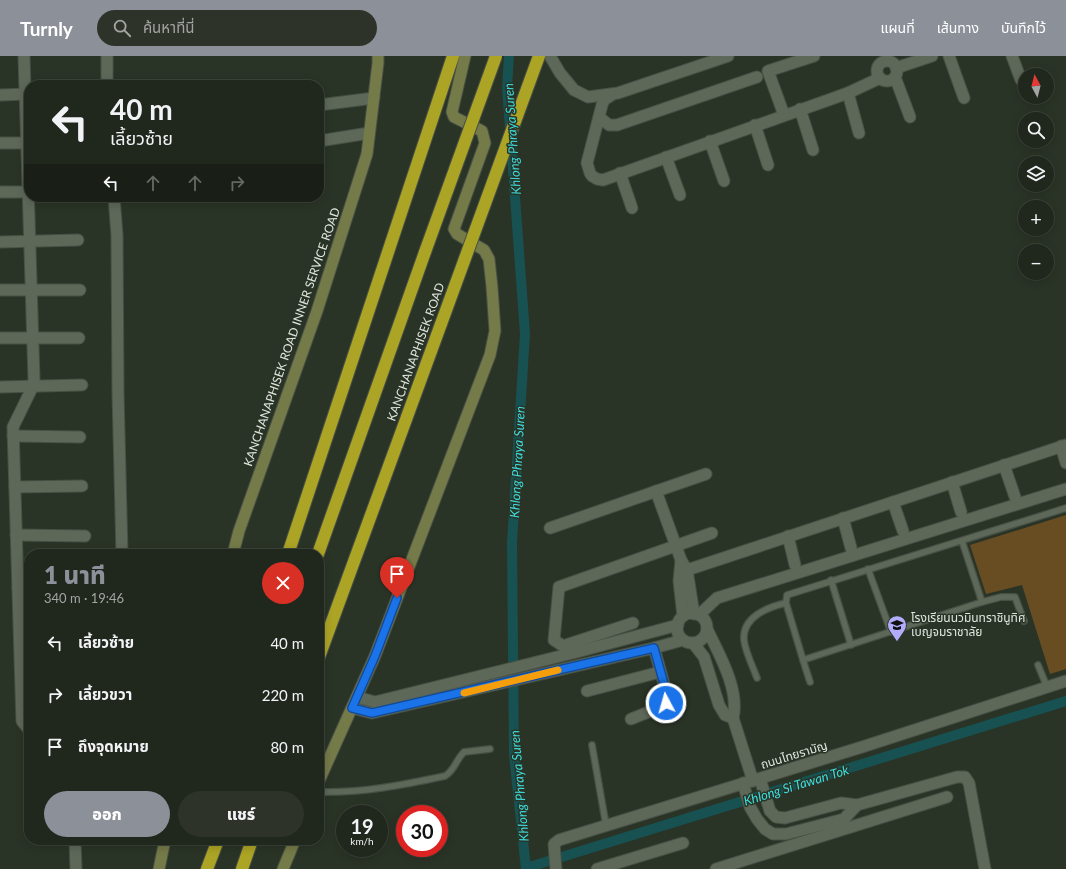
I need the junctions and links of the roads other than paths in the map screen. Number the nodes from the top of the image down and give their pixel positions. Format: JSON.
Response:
{"nodes":[{"id":1,"x":24,"y":56,"type":"edge"},
{"id":2,"x":108,"y":56,"type":"edge"},
{"id":3,"x":378,"y":56,"type":"edge"},
{"id":4,"x":453,"y":56,"type":"edge"},
{"id":5,"x":465,"y":56,"type":"edge"},
{"id":6,"x":496,"y":56,"type":"edge"},
{"id":7,"x":539,"y":56,"type":"edge"},
{"id":8,"x":550,"y":56,"type":"edge"},
{"id":9,"x":728,"y":56,"type":"edge"},
{"id":10,"x":814,"y":56,"type":"edge"},
{"id":11,"x":932,"y":56,"type":"edge"},
{"id":12,"x":950,"y":56,"type":"edge"},
{"id":13,"x":1012,"y":56,"type":"edge"},
{"id":14,"x":1018,"y":72,"type":"edge"},
{"id":15,"x":896,"y":73,"type":"junction"},
{"id":16,"x":758,"y":77,"type":"dead end"},
{"id":17,"x":880,"y":78,"type":"junction"},
{"id":18,"x":26,"y":80,"type":"edge"},
{"id":19,"x":108,"y":80,"type":"edge"},
{"id":20,"x":848,"y":93,"type":"junction"},
{"id":21,"x":24,"y":94,"type":"edge"},
{"id":22,"x":613,"y":94,"type":"junction"},
{"id":23,"x":0,"y":95,"type":"edge"},
{"id":24,"x":374,"y":98,"type":"junction"},
{"id":25,"x":964,"y":98,"type":"dead end"},
{"id":26,"x":324,"y":104,"type":"edge"},
{"id":27,"x":800,"y":109,"type":"junction"},
{"id":28,"x":784,"y":115,"type":"junction"},
{"id":29,"x":599,"y":117,"type":"junction"},
{"id":30,"x":910,"y":117,"type":"dead end"},
{"id":31,"x":756,"y":125,"type":"junction"},
{"id":32,"x":368,"y":133,"type":"junction"},
{"id":33,"x":859,"y":133,"type":"dead end"},
{"id":34,"x":324,"y":140,"type":"edge"},
{"id":35,"x":710,"y":141,"type":"junction"},
{"id":36,"x":0,"y":143,"type":"edge"},
{"id":37,"x":24,"y":143,"type":"edge"},
{"id":38,"x":814,"y":150,"type":"dead end"},
{"id":39,"x":666,"y":157,"type":"junction"},
{"id":40,"x":768,"y":164,"type":"dead end"},
{"id":41,"x":620,"y":174,"type":"junction"},
{"id":42,"x":724,"y":181,"type":"dead end"},
{"id":43,"x":0,"y":192,"type":"edge"},
{"id":44,"x":24,"y":192,"type":"edge"},
{"id":45,"x":680,"y":195,"type":"dead end"},
{"id":46,"x":28,"y":202,"type":"edge"},
{"id":47,"x":114,"y":202,"type":"edge"},
{"id":48,"x":632,"y":208,"type":"dead end"},
{"id":49,"x":78,"y":240,"type":"dead end"},
{"id":50,"x":0,"y":242,"type":"edge"},
{"id":51,"x":30,"y":242,"type":"junction"},
{"id":52,"x":31,"y":289,"type":"junction"},
{"id":53,"x":0,"y":290,"type":"edge"},
{"id":54,"x":80,"y":290,"type":"dead end"},
{"id":55,"x":0,"y":338,"type":"edge"},
{"id":56,"x":33,"y":338,"type":"junction"},
{"id":57,"x":79,"y":338,"type":"dead end"},
{"id":58,"x":82,"y":385,"type":"dead end"},
{"id":59,"x":33,"y":386,"type":"junction"},
{"id":60,"x":0,"y":387,"type":"edge"},
{"id":61,"x":13,"y":436,"type":"junction"},
{"id":62,"x":80,"y":437,"type":"dead end"},
{"id":63,"x":1063,"y":446,"type":"edge"},
{"id":64,"x":1066,"y":462,"type":"edge"},
{"id":65,"x":1004,"y":465,"type":"junction"},
{"id":66,"x":706,"y":474,"type":"dead end"},
{"id":67,"x":952,"y":482,"type":"junction"},
{"id":68,"x":82,"y":486,"type":"dead end"},
{"id":69,"x":15,"y":487,"type":"junction"},
{"id":70,"x":1066,"y":489,"type":"edge"},
{"id":71,"x":656,"y":491,"type":"junction"},
{"id":72,"x":1015,"y":497,"type":"dead end"},
{"id":73,"x":893,"y":502,"type":"junction"},
{"id":74,"x":1066,"y":508,"type":"edge"},
{"id":75,"x":961,"y":512,"type":"dead end"},
{"id":76,"x":843,"y":518,"type":"junction"},
{"id":77,"x":550,"y":528,"type":"dead end"},
{"id":78,"x":903,"y":531,"type":"dead end"},
{"id":79,"x":712,"y":533,"type":"dead end"},
{"id":80,"x":16,"y":535,"type":"junction"},
{"id":81,"x":85,"y":536,"type":"dead end"},
{"id":82,"x":788,"y":536,"type":"junction"},
{"id":83,"x":962,"y":542,"type":"junction"},
{"id":84,"x":676,"y":546,"type":"junction"},
{"id":85,"x":851,"y":548,"type":"dead end"},
{"id":86,"x":122,"y":549,"type":"edge"},
{"id":87,"x":234,"y":549,"type":"edge"},
{"id":88,"x":290,"y":549,"type":"edge"},
{"id":89,"x":320,"y":549,"type":"edge"},
{"id":90,"x":681,"y":560,"type":"junction"},
{"id":91,"x":795,"y":565,"type":"dead end"},
{"id":92,"x":868,"y":569,"type":"junction"},
{"id":93,"x":687,"y":570,"type":"junction"},
{"id":94,"x":831,"y":580,"type":"junction"},
{"id":95,"x":24,"y":588,"type":"edge"},
{"id":96,"x":982,"y":602,"type":"junction"},
{"id":97,"x":786,"y":603,"type":"junction"},
{"id":98,"x":688,"y":618,"type":"junction"},
{"id":99,"x":1024,"y":622,"type":"dead end"},
{"id":100,"x":633,"y":623,"type":"dead end"},
{"id":101,"x":707,"y":628,"type":"junction"},
{"id":102,"x":891,"y":632,"type":"junction"},
{"id":103,"x":24,"y":636,"type":"edge"},
{"id":104,"x":688,"y":641,"type":"junction"},
{"id":105,"x":324,"y":643,"type":"edge"},
{"id":106,"x":851,"y":645,"type":"junction"},
{"id":107,"x":654,"y":648,"type":"junction"},
{"id":108,"x":577,"y":652,"type":"junction"},
{"id":109,"x":803,"y":660,"type":"junction"},
{"id":110,"x":580,"y":665,"type":"junction"},
{"id":111,"x":1038,"y":665,"type":"dead end"},
{"id":112,"x":660,"y":672,"type":"junction"},
{"id":113,"x":758,"y":678,"type":"dead end"},
{"id":114,"x":1066,"y":681,"type":"edge"},
{"id":115,"x":810,"y":682,"type":"dead end"},
{"id":116,"x":1047,"y":687,"type":"junction"},
{"id":117,"x":449,"y":690,"type":"junction"},
{"id":118,"x":587,"y":692,"type":"dead end"},
{"id":119,"x":24,"y":697,"type":"edge"},
{"id":120,"x":357,"y":697,"type":"junction"},
{"id":121,"x":352,"y":708,"type":"junction"},
{"id":122,"x":733,"y":718,"type":"junction"},
{"id":123,"x":631,"y":719,"type":"dead end"},
{"id":124,"x":24,"y":724,"type":"edge"},
{"id":125,"x":592,"y":746,"type":"dead end"},
{"id":126,"x":490,"y":749,"type":"dead end"},
{"id":127,"x":324,"y":770,"type":"edge"},
{"id":128,"x":752,"y":784,"type":"junction"},
{"id":129,"x":324,"y":792,"type":"edge"},
{"id":130,"x":947,"y":797,"type":"dead end"},
{"id":131,"x":862,"y":804,"type":"junction"},
{"id":132,"x":872,"y":820,"type":"junction"},
{"id":133,"x":606,"y":825,"type":"junction"},
{"id":134,"x":683,"y":843,"type":"dead end"},
{"id":135,"x":75,"y":845,"type":"edge"},
{"id":136,"x":164,"y":845,"type":"edge"},
{"id":137,"x":216,"y":845,"type":"edge"},
{"id":138,"x":250,"y":845,"type":"edge"},
{"id":139,"x":292,"y":845,"type":"edge"},
{"id":140,"x":76,"y":869,"type":"edge"},
{"id":141,"x":159,"y":869,"type":"edge"},
{"id":142,"x":208,"y":869,"type":"edge"},
{"id":143,"x":242,"y":869,"type":"edge"},
{"id":144,"x":283,"y":869,"type":"edge"},
{"id":145,"x":556,"y":869,"type":"edge"},
{"id":146,"x":596,"y":869,"type":"edge"},
{"id":147,"x":716,"y":869,"type":"edge"},
{"id":148,"x":985,"y":869,"type":"edge"}],
"edges":[{"from":1,"to":18,"type":"street"},
{"from":2,"to":19,"type":"street"},
{"from":3,"to":24,"type":"main road","name":"KANCHANAPHISEK ROAD INNER SERVICE ROAD"},
{"from":4,"to":88,"type":"highway"},
{"from":5,"to":120,"type":"main road"},
{"from":6,"to":89,"type":"highway","name":"KANCHANAPHISEK ROAD","bridge":true},
{"from":7,"to":105,"type":"highway","name":"KANCHANAPHISEK ROAD","bridge":true},
{"from":8,"to":22,"type":"street"},
{"from":9,"to":22,"type":"street"},
{"from":10,"to":28,"type":"street"},
{"from":11,"to":15,"type":"street"},
{"from":12,"to":25,"type":"street"},
{"from":13,"to":14,"type":"street"},
{"from":15,"to":17,"type":"street"},
{"from":15,"to":17,"type":"street"},
{"from":15,"to":30,"type":"street"},
{"from":16,"to":29,"type":"street"},
{"from":17,"to":20,"type":"street"},
{"from":20,"to":27,"type":"street"},
{"from":20,"to":33,"type":"street"},
{"from":21,"to":23,"type":"street"},
{"from":22,"to":29,"type":"street"},
{"from":24,"to":26,"type":"street"},
{"from":24,"to":32,"type":"main road","name":"KANCHANAPHISEK ROAD INNER SERVICE ROAD"},
{"from":27,"to":28,"type":"street"},
{"from":27,"to":38,"type":"street"},
{"from":28,"to":31,"type":"street"},
{"from":29,"to":41,"type":"street"},
{"from":31,"to":35,"type":"street"},
{"from":31,"to":40,"type":"street"},
{"from":32,"to":34,"type":"street"},
{"from":32,"to":87,"type":"main road","name":"KANCHANAPHISEK ROAD INNER SERVICE ROAD"},
{"from":35,"to":39,"type":"street"},
{"from":35,"to":42,"type":"street"},
{"from":36,"to":37,"type":"street"},
{"from":39,"to":41,"type":"street"},
{"from":39,"to":45,"type":"street"},
{"from":41,"to":48,"type":"street"},
{"from":43,"to":44,"type":"street"},
{"from":46,"to":51,"type":"street"},
{"from":47,"to":86,"type":"street"},
{"from":49,"to":51,"type":"street"},
{"from":50,"to":51,"type":"street"},
{"from":51,"to":52,"type":"street"},
{"from":52,"to":53,"type":"street"},
{"from":52,"to":54,"type":"street"},
{"from":52,"to":56,"type":"street"},
{"from":55,"to":56,"type":"street"},
{"from":56,"to":57,"type":"street"},
{"from":56,"to":59,"type":"street"},
{"from":58,"to":59,"type":"street"},
{"from":59,"to":60,"type":"street"},
{"from":59,"to":61,"type":"street"},
{"from":61,"to":62,"type":"street"},
{"from":61,"to":69,"type":"street"},
{"from":63,"to":64,"type":"street"},
{"from":63,"to":65,"type":"street"},
{"from":65,"to":67,"type":"street"},
{"from":65,"to":72,"type":"street"},
{"from":66,"to":71,"type":"street"},
{"from":67,"to":73,"type":"street"},
{"from":67,"to":75,"type":"street"},
{"from":68,"to":69,"type":"street"},
{"from":69,"to":80,"type":"street"},
{"from":70,"to":98,"type":"street"},
{"from":71,"to":77,"type":"street"},
{"from":71,"to":84,"type":"street"},
{"from":73,"to":76,"type":"street"},
{"from":73,"to":78,"type":"street"},
{"from":74,"to":83,"type":"lane"},
{"from":76,"to":82,"type":"street"},
{"from":76,"to":85,"type":"street"},
{"from":79,"to":84,"type":"street"},
{"from":80,"to":81,"type":"street"},
{"from":80,"to":95,"type":"street"},
{"from":82,"to":91,"type":"street"},
{"from":82,"to":93,"type":"street"},
{"from":83,"to":92,"type":"lane"},
{"from":83,"to":96,"type":"lane"},
{"from":84,"to":90,"type":"street"},
{"from":84,"to":100,"type":"street"},
{"from":90,"to":93,"type":"street"},
{"from":90,"to":98,"type":"street"},
{"from":92,"to":94,"type":"lane"},
{"from":92,"to":102,"type":"lane"},
{"from":93,"to":98,"type":"street"},
{"from":94,"to":97,"type":"lane"},
{"from":94,"to":106,"type":"lane"},
{"from":95,"to":103,"type":"street"},
{"from":96,"to":99,"type":"lane"},
{"from":96,"to":102,"type":"lane"},
{"from":97,"to":109,"type":"lane"},
{"from":97,"to":113,"type":"lane"},
{"from":98,"to":101,"type":"street"},
{"from":98,"to":104,"type":"street"},
{"from":98,"to":108,"type":"street"},
{"from":101,"to":104,"type":"street"},
{"from":101,"to":122,"type":"street"},
{"from":102,"to":106,"type":"lane"},
{"from":104,"to":107,"type":"street"},
{"from":104,"to":122,"type":"street"},
{"from":106,"to":109,"type":"lane"},
{"from":107,"to":110,"type":"street"},
{"from":107,"to":112,"type":"street"},
{"from":108,"to":110,"type":"street"},
{"from":108,"to":117,"type":"street"},
{"from":109,"to":115,"type":"lane"},
{"from":110,"to":117,"type":"street"},
{"from":111,"to":116,"type":"lane"},
{"from":112,"to":118,"type":"street"},
{"from":112,"to":123,"type":"street"},
{"from":114,"to":116,"type":"street","name":"ถนนไทยรามัญ"},
{"from":116,"to":128,"type":"street","name":"ถนนไทยรามัญ"},
{"from":117,"to":120,"type":"street"},
{"from":117,"to":121,"type":"street"},
{"from":119,"to":124,"type":"street"},
{"from":120,"to":121,"type":"main road"},
{"from":121,"to":127,"type":"main road"},
{"from":122,"to":128,"type":"street"},
{"from":125,"to":133,"type":"lane"},
{"from":126,"to":129,"type":"lane"},
{"from":128,"to":131,"type":"street"},
{"from":128,"to":131,"type":"street"},
{"from":128,"to":133,"type":"street","name":"ถนนไทยรามัญ"},
{"from":130,"to":132,"type":"street"},
{"from":131,"to":132,"type":"street"},
{"from":131,"to":148,"type":"street"},
{"from":132,"to":147,"type":"street"},
{"from":133,"to":145,"type":"street","name":"ถนนไทยรามัญ"},
{"from":134,"to":146,"type":"street"},
{"from":135,"to":140,"type":"street"},
{"from":136,"to":141,"type":"main road"},
{"from":137,"to":142,"type":"highway"},
{"from":138,"to":143,"type":"highway"},
{"from":139,"to":144,"type":"main road"}]}
